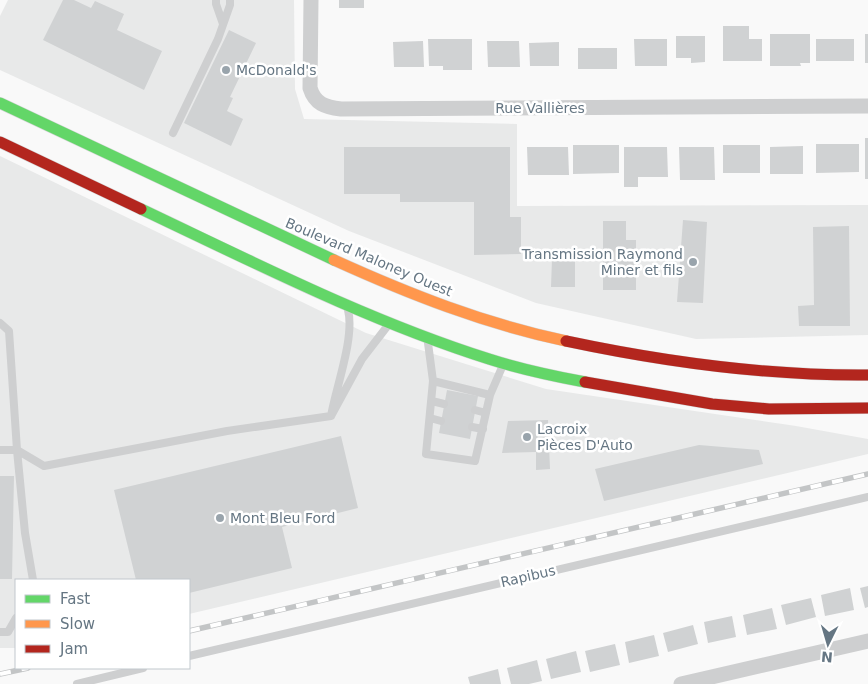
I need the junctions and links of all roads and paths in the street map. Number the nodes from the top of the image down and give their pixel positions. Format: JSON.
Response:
{"nodes":[{"id":1,"x":216,"y":0,"type":"edge"},
{"id":2,"x":230,"y":0,"type":"edge"},
{"id":3,"x":311,"y":0,"type":"edge"},
{"id":4,"x":223,"y":24,"type":"junction"},
{"id":5,"x":0,"y":104,"type":"edge"},
{"id":6,"x":868,"y":106,"type":"edge"},
{"id":7,"x":173,"y":133,"type":"dead end"},
{"id":8,"x":0,"y":142,"type":"edge"},
{"id":9,"x":347,"y":304,"type":"junction"},
{"id":10,"x":0,"y":323,"type":"edge"},
{"id":11,"x":390,"y":323,"type":"junction"},
{"id":12,"x":427,"y":338,"type":"junction"},
{"id":13,"x":504,"y":363,"type":"junction"},
{"id":14,"x":868,"y":375,"type":"edge"},
{"id":15,"x":433,"y":381,"type":"junction"},
{"id":16,"x":490,"y":395,"type":"junction"},
{"id":17,"x":432,"y":401,"type":"junction"},
{"id":18,"x":444,"y":404,"type":"dead end"},
{"id":19,"x":868,"y":408,"type":"edge"},
{"id":20,"x":475,"y":410,"type":"dead end"},
{"id":21,"x":486,"y":413,"type":"junction"},
{"id":22,"x":331,"y":416,"type":"junction"},
{"id":23,"x":430,"y":418,"type":"junction"},
{"id":24,"x":441,"y":421,"type":"dead end"},
{"id":25,"x":472,"y":427,"type":"dead end"},
{"id":26,"x":483,"y":429,"type":"junction"},
{"id":27,"x":0,"y":450,"type":"edge"},
{"id":28,"x":17,"y":450,"type":"junction"},
{"id":29,"x":868,"y":497,"type":"edge"},
{"id":30,"x":33,"y":579,"type":"edge"},
{"id":31,"x":15,"y":620,"type":"edge"},
{"id":32,"x":0,"y":632,"type":"edge"},
{"id":33,"x":868,"y":641,"type":"edge"},
{"id":34,"x":190,"y":656,"type":"edge"},
{"id":35,"x":139,"y":669,"type":"edge"},
{"id":36,"x":77,"y":684,"type":"edge"},
{"id":37,"x":681,"y":684,"type":"edge"}],
"edges":[{"from":1,"to":4,"type":"lane"},
{"from":2,"to":4,"type":"lane"},
{"from":3,"to":6,"type":"street","name":"Rue Vallières"},
{"from":4,"to":7,"type":"lane"},
{"from":5,"to":14,"type":"main road","name":"Boulevard Maloney Ouest"},
{"from":8,"to":9,"type":"main road"},
{"from":9,"to":11,"type":"main road"},
{"from":9,"to":22,"type":"lane"},
{"from":10,"to":28,"type":"lane"},
{"from":11,"to":12,"type":"main road"},
{"from":11,"to":22,"type":"lane"},
{"from":12,"to":13,"type":"main road"},
{"from":12,"to":15,"type":"lane"},
{"from":13,"to":16,"type":"lane"},
{"from":13,"to":19,"type":"main road"},
{"from":15,"to":16,"type":"lane"},
{"from":15,"to":17,"type":"lane"},
{"from":16,"to":21,"type":"lane"},
{"from":17,"to":18,"type":"lane"},
{"from":17,"to":23,"type":"lane"},
{"from":20,"to":21,"type":"lane"},
{"from":21,"to":26,"type":"lane"},
{"from":22,"to":28,"type":"lane"},
{"from":23,"to":24,"type":"lane"},
{"from":23,"to":26,"type":"lane"},
{"from":25,"to":26,"type":"lane"},
{"from":27,"to":28,"type":"lane"},
{"from":28,"to":30,"type":"lane"},
{"from":29,"to":34,"type":"lane","name":"Rapibus"},
{"from":31,"to":32,"type":"lane"},
{"from":33,"to":37,"type":"street"},
{"from":35,"to":36,"type":"lane"}]}
